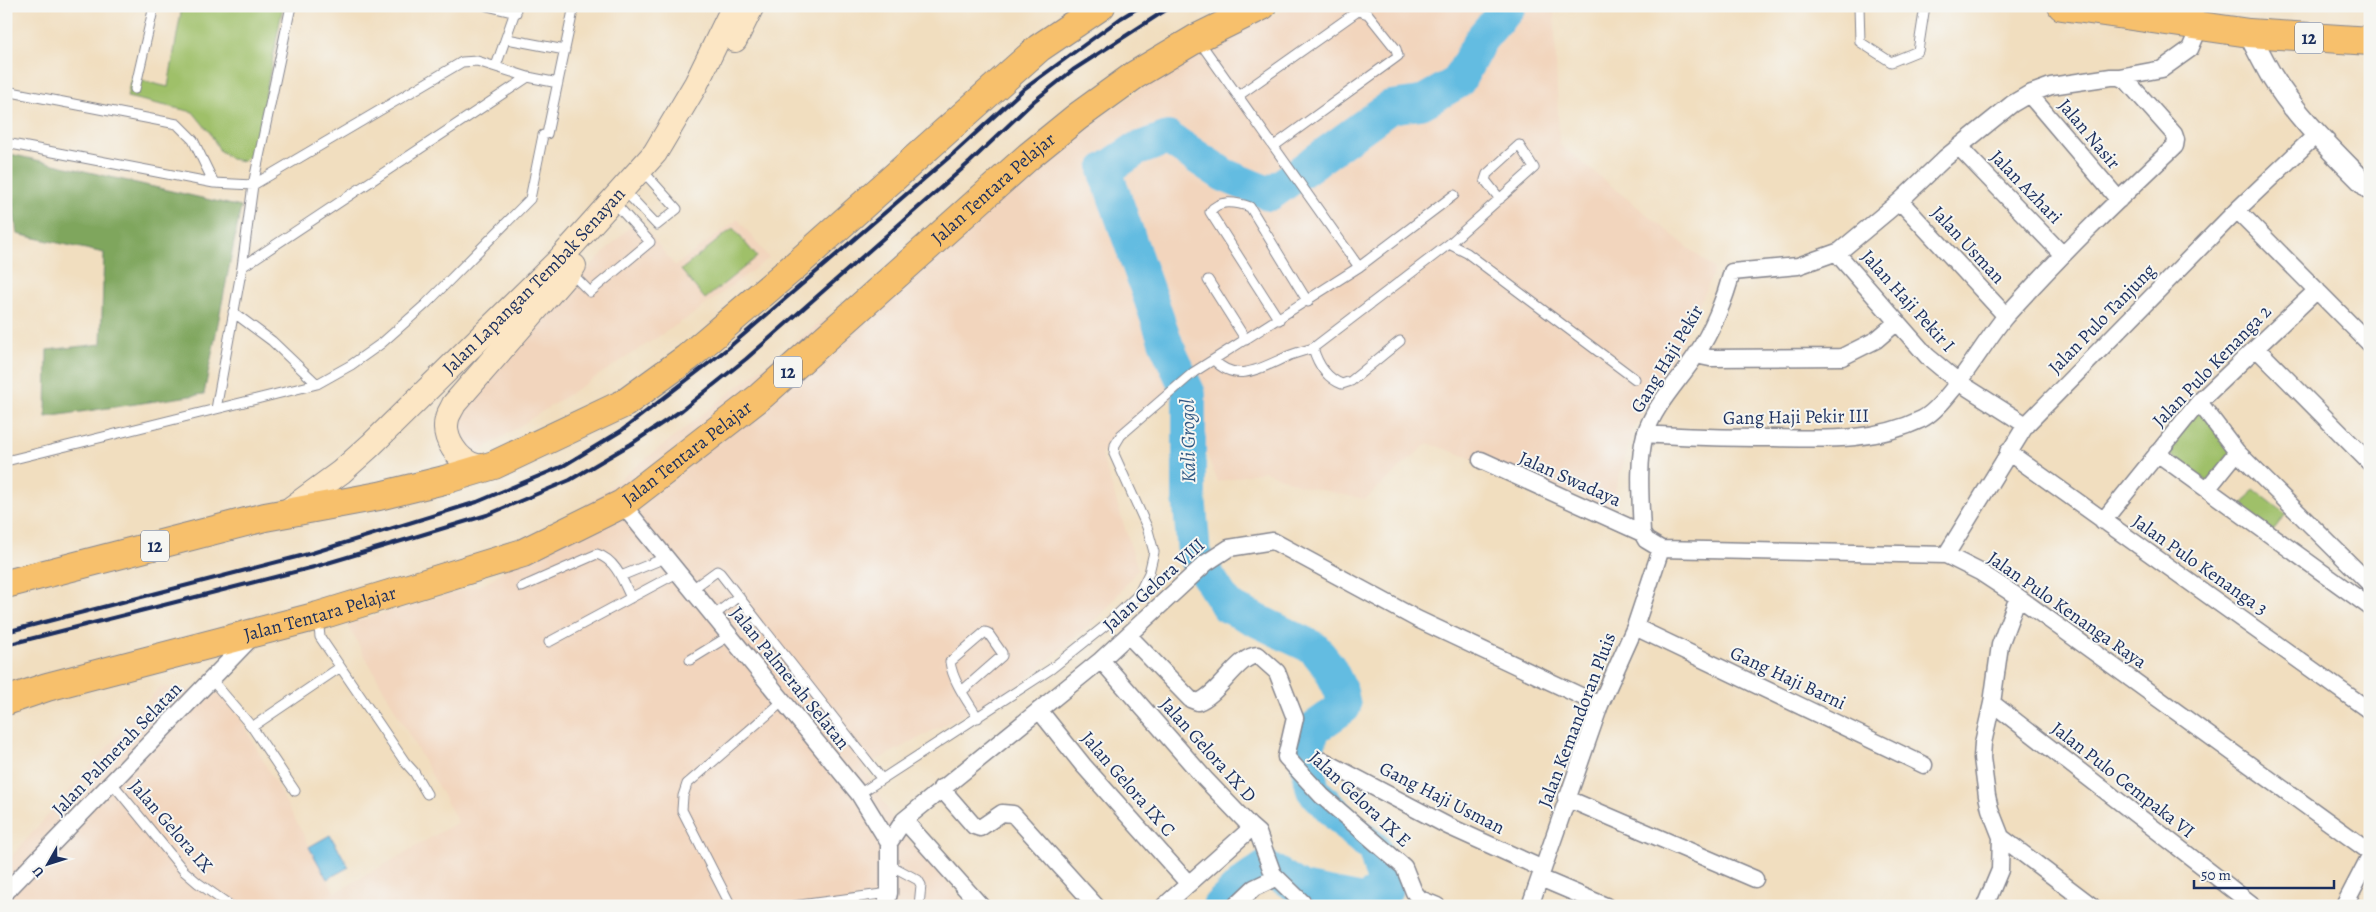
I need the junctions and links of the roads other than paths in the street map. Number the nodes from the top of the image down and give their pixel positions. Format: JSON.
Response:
{"nodes":[{"id":1,"x":154,"y":6,"type":"edge"},
{"id":2,"x":291,"y":6,"type":"edge"},
{"id":3,"x":487,"y":6,"type":"edge"},
{"id":4,"x":574,"y":6,"type":"edge"},
{"id":5,"x":734,"y":6,"type":"edge"},
{"id":6,"x":752,"y":6,"type":"edge"},
{"id":7,"x":1102,"y":6,"type":"edge"},
{"id":8,"x":1262,"y":6,"type":"edge"},
{"id":9,"x":1859,"y":6,"type":"edge"},
{"id":10,"x":1925,"y":6,"type":"edge"},
{"id":11,"x":2062,"y":6,"type":"edge"},
{"id":12,"x":516,"y":10,"type":"edge"},
{"id":13,"x":2200,"y":26,"type":"junction"},
{"id":14,"x":2249,"y":33,"type":"junction"},
{"id":15,"x":1197,"y":38,"type":"junction"},
{"id":16,"x":507,"y":39,"type":"junction"},
{"id":17,"x":2370,"y":41,"type":"edge"},
{"id":18,"x":565,"y":50,"type":"junction"},
{"id":19,"x":496,"y":66,"type":"junction"},
{"id":20,"x":528,"y":77,"type":"junction"},
{"id":21,"x":2119,"y":77,"type":"junction"},
{"id":22,"x":558,"y":83,"type":"junction"},
{"id":23,"x":135,"y":89,"type":"dead end"},
{"id":24,"x":6,"y":91,"type":"edge"},
{"id":25,"x":2029,"y":94,"type":"junction"},
{"id":26,"x":1238,"y":96,"type":"junction"},
{"id":27,"x":2317,"y":134,"type":"junction"},
{"id":28,"x":6,"y":143,"type":"edge"},
{"id":29,"x":1959,"y":146,"type":"junction"},
{"id":30,"x":1276,"y":149,"type":"junction"},
{"id":31,"x":645,"y":174,"type":"junction"},
{"id":32,"x":214,"y":183,"type":"junction"},
{"id":33,"x":253,"y":185,"type":"junction"},
{"id":34,"x":2370,"y":189,"type":"edge"},
{"id":35,"x":1454,"y":195,"type":"dead end"},
{"id":36,"x":1500,"y":198,"type":"junction"},
{"id":37,"x":622,"y":200,"type":"junction"},
{"id":38,"x":2119,"y":200,"type":"junction"},
{"id":39,"x":1900,"y":201,"type":"junction"},
{"id":40,"x":2237,"y":210,"type":"junction"},
{"id":41,"x":1449,"y":244,"type":"junction"},
{"id":42,"x":1840,"y":251,"type":"junction"},
{"id":43,"x":2063,"y":255,"type":"junction"},
{"id":44,"x":564,"y":266,"type":"junction"},
{"id":45,"x":242,"y":267,"type":"junction"},
{"id":46,"x":1359,"y":267,"type":"junction"},
{"id":47,"x":1208,"y":280,"type":"dead end"},
{"id":48,"x":2317,"y":290,"type":"junction"},
{"id":49,"x":1308,"y":302,"type":"junction"},
{"id":50,"x":233,"y":312,"type":"junction"},
{"id":51,"x":2006,"y":316,"type":"junction"},
{"id":52,"x":1279,"y":320,"type":"junction"},
{"id":53,"x":1896,"y":322,"type":"junction"},
{"id":54,"x":1246,"y":340,"type":"junction"},
{"id":55,"x":1400,"y":341,"type":"dead end"},
{"id":56,"x":2370,"y":344,"type":"edge"},
{"id":57,"x":1313,"y":348,"type":"junction"},
{"id":58,"x":2256,"y":348,"type":"junction"},
{"id":59,"x":1696,"y":355,"type":"junction"},
{"id":60,"x":1214,"y":360,"type":"junction"},
{"id":61,"x":1635,"y":379,"type":"dead end"},
{"id":62,"x":1957,"y":381,"type":"junction"},
{"id":63,"x":317,"y":384,"type":"junction"},
{"id":64,"x":2199,"y":402,"type":"junction"},
{"id":65,"x":216,"y":409,"type":"junction"},
{"id":66,"x":2026,"y":425,"type":"junction"},
{"id":67,"x":1645,"y":434,"type":"junction"},
{"id":68,"x":2008,"y":452,"type":"junction"},
{"id":69,"x":2236,"y":452,"type":"junction"},
{"id":70,"x":2157,"y":453,"type":"junction"},
{"id":71,"x":1481,"y":460,"type":"dead end"},
{"id":72,"x":6,"y":461,"type":"edge"},
{"id":73,"x":2370,"y":462,"type":"edge"},
{"id":74,"x":494,"y":465,"type":"junction"},
{"id":75,"x":2208,"y":488,"type":"junction"},
{"id":76,"x":622,"y":504,"type":"junction"},
{"id":77,"x":284,"y":514,"type":"junction"},
{"id":78,"x":2103,"y":521,"type":"junction"},
{"id":79,"x":1642,"y":533,"type":"junction"},
{"id":80,"x":1661,"y":548,"type":"junction"},
{"id":81,"x":1946,"y":555,"type":"junction"},
{"id":82,"x":665,"y":558,"type":"junction"},
{"id":83,"x":677,"y":573,"type":"junction"},
{"id":84,"x":621,"y":576,"type":"junction"},
{"id":85,"x":6,"y":584,"type":"edge"},
{"id":86,"x":2370,"y":584,"type":"edge"},
{"id":87,"x":522,"y":587,"type":"dead end"},
{"id":88,"x":691,"y":590,"type":"junction"},
{"id":89,"x":739,"y":596,"type":"junction"},
{"id":90,"x":2018,"y":597,"type":"junction"},
{"id":91,"x":632,"y":598,"type":"junction"},
{"id":92,"x":2370,"y":607,"type":"edge"},
{"id":93,"x":318,"y":616,"type":"junction"},
{"id":94,"x":713,"y":616,"type":"junction"},
{"id":95,"x":1635,"y":627,"type":"junction"},
{"id":96,"x":256,"y":633,"type":"junction"},
{"id":97,"x":1128,"y":635,"type":"junction"},
{"id":98,"x":729,"y":636,"type":"junction"},
{"id":99,"x":549,"y":642,"type":"dead end"},
{"id":100,"x":690,"y":660,"type":"dead end"},
{"id":101,"x":1101,"y":660,"type":"junction"},
{"id":102,"x":340,"y":668,"type":"junction"},
{"id":103,"x":211,"y":679,"type":"junction"},
{"id":104,"x":962,"y":691,"type":"junction"},
{"id":105,"x":6,"y":701,"type":"edge"},
{"id":106,"x":782,"y":702,"type":"junction"},
{"id":107,"x":1992,"y":703,"type":"junction"},
{"id":108,"x":1600,"y":705,"type":"junction"},
{"id":109,"x":1039,"y":710,"type":"junction"},
{"id":110,"x":2370,"y":711,"type":"edge"},
{"id":111,"x":978,"y":718,"type":"junction"},
{"id":112,"x":252,"y":727,"type":"junction"},
{"id":113,"x":1324,"y":760,"type":"dead end"},
{"id":114,"x":1924,"y":765,"type":"dead end"},
{"id":115,"x":881,"y":778,"type":"junction"},
{"id":116,"x":113,"y":784,"type":"junction"},
{"id":117,"x":941,"y":788,"type":"junction"},
{"id":118,"x":295,"y":791,"type":"dead end"},
{"id":119,"x":427,"y":794,"type":"dead end"},
{"id":120,"x":859,"y":794,"type":"junction"},
{"id":121,"x":1566,"y":798,"type":"junction"},
{"id":122,"x":904,"y":820,"type":"junction"},
{"id":123,"x":1250,"y":826,"type":"junction"},
{"id":124,"x":2001,"y":837,"type":"junction"},
{"id":125,"x":889,"y":843,"type":"junction"},
{"id":126,"x":2370,"y":852,"type":"edge"},
{"id":127,"x":2370,"y":856,"type":"edge"},
{"id":128,"x":890,"y":865,"type":"junction"},
{"id":129,"x":1272,"y":871,"type":"junction"},
{"id":130,"x":1542,"y":874,"type":"junction"},
{"id":131,"x":1755,"y":879,"type":"dead end"},
{"id":132,"x":1188,"y":883,"type":"junction"},
{"id":133,"x":6,"y":892,"type":"edge"},
{"id":134,"x":887,"y":900,"type":"edge"},
{"id":135,"x":232,"y":906,"type":"edge"},
{"id":136,"x":731,"y":906,"type":"edge"},
{"id":137,"x":793,"y":906,"type":"edge"},
{"id":138,"x":919,"y":906,"type":"edge"},
{"id":139,"x":982,"y":906,"type":"edge"},
{"id":140,"x":1096,"y":906,"type":"edge"},
{"id":141,"x":1164,"y":906,"type":"edge"},
{"id":142,"x":1235,"y":906,"type":"edge"},
{"id":143,"x":1306,"y":906,"type":"edge"},
{"id":144,"x":1437,"y":906,"type":"edge"},
{"id":145,"x":1530,"y":906,"type":"edge"},
{"id":146,"x":1606,"y":906,"type":"edge"},
{"id":147,"x":1985,"y":906,"type":"edge"},
{"id":148,"x":2092,"y":906,"type":"edge"},
{"id":149,"x":2254,"y":906,"type":"edge"},
{"id":150,"x":2344,"y":906,"type":"edge"}],
"edges":[{"from":1,"to":23,"type":"lane"},
{"from":2,"to":33,"type":"lane"},
{"from":3,"to":12,"type":"lane"},
{"from":4,"to":18,"type":"lane"},
{"from":5,"to":31,"type":"main road","name":"Jalan Lapangan Tembak Senayan"},
{"from":6,"to":31,"type":"main road","name":"Jalan Lapangan Tembak Senayan"},
{"from":7,"to":74,"type":"highway","number":"12"},
{"from":8,"to":15,"type":"highway","name":"Jalan Tentara Pelajar","number":"12"},
{"from":9,"to":10,"type":"lane"},
{"from":11,"to":13,"type":"highway","number":"12"},
{"from":12,"to":16,"type":"lane"},
{"from":13,"to":14,"type":"highway","number":"12"},
{"from":13,"to":21,"type":"street"},
{"from":14,"to":17,"type":"highway","number":"12"},
{"from":14,"to":27,"type":"street"},
{"from":15,"to":26,"type":"lane"},
{"from":15,"to":76,"type":"highway","name":"Jalan Tentara Pelajar","number":"12"},
{"from":16,"to":18,"type":"lane"},
{"from":16,"to":19,"type":"lane"},
{"from":18,"to":22,"type":"lane"},
{"from":19,"to":20,"type":"lane"},
{"from":19,"to":33,"type":"lane"},
{"from":20,"to":22,"type":"lane"},
{"from":20,"to":45,"type":"lane"},
{"from":21,"to":25,"type":"street"},
{"from":21,"to":38,"type":"street","name":"Gang Haji Pekir III"},
{"from":22,"to":63,"type":"lane"},
{"from":24,"to":32,"type":"lane"},
{"from":25,"to":29,"type":"street"},
{"from":25,"to":38,"type":"street","name":"Jalan Nasir"},
{"from":26,"to":30,"type":"lane"},
{"from":26,"to":30,"type":"lane"},
{"from":27,"to":34,"type":"street"},
{"from":27,"to":40,"type":"street","name":"Jalan Pulo Tanjung"},
{"from":28,"to":32,"type":"lane"},
{"from":29,"to":39,"type":"street"},
{"from":29,"to":43,"type":"street","name":"Jalan Azhari"},
{"from":30,"to":46,"type":"lane"},
{"from":31,"to":37,"type":"main road","name":"Jalan Lapangan Tembak Senayan"},
{"from":31,"to":37,"type":"lane"},
{"from":32,"to":33,"type":"lane"},
{"from":33,"to":45,"type":"lane"},
{"from":35,"to":46,"type":"lane"},
{"from":36,"to":36,"type":"lane"},
{"from":36,"to":41,"type":"lane"},
{"from":37,"to":44,"type":"main road","name":"Jalan Lapangan Tembak Senayan"},
{"from":37,"to":44,"type":"lane"},
{"from":38,"to":43,"type":"street","name":"Gang Haji Pekir III"},
{"from":39,"to":42,"type":"street"},
{"from":39,"to":51,"type":"street","name":"Jalan Usman"},
{"from":40,"to":48,"type":"street"},
{"from":40,"to":66,"type":"street","name":"Jalan Pulo Tanjung"},
{"from":41,"to":57,"type":"lane"},
{"from":41,"to":61,"type":"lane"},
{"from":42,"to":53,"type":"street","name":"Jalan Haji Pekir I"},
{"from":42,"to":59,"type":"street","name":"Gang Haji Pekir"},
{"from":43,"to":51,"type":"street","name":"Gang Haji Pekir III"},
{"from":44,"to":74,"type":"main road","name":"Jalan Lapangan Tembak Senayan"},
{"from":44,"to":77,"type":"main road","name":"Jalan Lapangan Tembak Senayan"},
{"from":45,"to":50,"type":"lane"},
{"from":46,"to":49,"type":"lane"},
{"from":47,"to":54,"type":"lane"},
{"from":48,"to":56,"type":"street"},
{"from":48,"to":58,"type":"street","name":"Jalan Pulo Kenanga 2"},
{"from":49,"to":52,"type":"lane"},
{"from":49,"to":52,"type":"lane"},
{"from":50,"to":63,"type":"lane"},
{"from":50,"to":65,"type":"lane"},
{"from":51,"to":62,"type":"street","name":"Gang Haji Pekir III"},
{"from":52,"to":54,"type":"lane"},
{"from":53,"to":59,"type":"street"},
{"from":53,"to":62,"type":"street","name":"Jalan Haji Pekir I"},
{"from":54,"to":60,"type":"lane"},
{"from":55,"to":57,"type":"lane"},
{"from":57,"to":60,"type":"lane"},
{"from":58,"to":64,"type":"street","name":"Jalan Pulo Kenanga 2"},
{"from":58,"to":73,"type":"street"},
{"from":59,"to":67,"type":"street","name":"Gang Haji Pekir"},
{"from":60,"to":111,"type":"lane"},
{"from":62,"to":66,"type":"street","name":"Jalan Haji Pekir I"},
{"from":62,"to":67,"type":"street","name":"Gang Haji Pekir III"},
{"from":63,"to":65,"type":"lane"},
{"from":64,"to":69,"type":"street"},
{"from":64,"to":70,"type":"street","name":"Jalan Pulo Kenanga 2"},
{"from":65,"to":72,"type":"lane"},
{"from":66,"to":68,"type":"street","name":"Jalan Pulo Tanjung"},
{"from":67,"to":79,"type":"street","name":"Gang Haji Pekir"},
{"from":68,"to":78,"type":"street","name":"Jalan Pulo Kenanga 3"},
{"from":68,"to":81,"type":"street","name":"Jalan Pulo Tanjung"},
{"from":69,"to":75,"type":"street"},
{"from":69,"to":86,"type":"street"},
{"from":70,"to":75,"type":"street"},
{"from":70,"to":78,"type":"street","name":"Jalan Pulo Kenanga 2"},
{"from":71,"to":79,"type":"street","name":"Jalan Swadaya"},
{"from":74,"to":77,"type":"highway","number":"12"},
{"from":75,"to":92,"type":"street"},
{"from":76,"to":82,"type":"street","name":"Jalan Palmerah Selatan"},
{"from":76,"to":93,"type":"highway","name":"Jalan Tentara Pelajar","number":"12"},
{"from":77,"to":85,"type":"highway","number":"12"},
{"from":78,"to":110,"type":"street","name":"Jalan Pulo Kenanga 3"},
{"from":79,"to":80,"type":"street"},
{"from":80,"to":81,"type":"street","name":"Jalan Pulo Kenanga Raya"},
{"from":80,"to":95,"type":"street","name":"Jalan Kemandoran Pluis"},
{"from":81,"to":90,"type":"street","name":"Jalan Pulo Kenanga Raya"},
{"from":82,"to":83,"type":"street","name":"Jalan Palmerah Selatan"},
{"from":82,"to":84,"type":"lane"},
{"from":83,"to":88,"type":"street","name":"Jalan Palmerah Selatan"},
{"from":83,"to":91,"type":"lane"},
{"from":84,"to":87,"type":"lane"},
{"from":84,"to":91,"type":"lane"},
{"from":88,"to":89,"type":"lane"},
{"from":88,"to":94,"type":"street","name":"Jalan Palmerah Selatan"},
{"from":89,"to":94,"type":"lane"},
{"from":89,"to":115,"type":"lane"},
{"from":90,"to":107,"type":"street"},
{"from":90,"to":126,"type":"street","name":"Jalan Pulo Kenanga Raya"},
{"from":91,"to":99,"type":"lane"},
{"from":93,"to":96,"type":"highway","name":"Jalan Tentara Pelajar","number":"12"},
{"from":93,"to":102,"type":"lane"},
{"from":94,"to":98,"type":"street","name":"Jalan Palmerah Selatan"},
{"from":95,"to":108,"type":"street","name":"Jalan Kemandoran Pluis"},
{"from":95,"to":114,"type":"street","name":"Gang Haji Barni"},
{"from":96,"to":103,"type":"street","name":"Jalan Palmerah Selatan"},
{"from":96,"to":105,"type":"highway","name":"Jalan Tentara Pelajar","number":"12"},
{"from":97,"to":101,"type":"street","name":"Jalan Gelora VIII"},
{"from":97,"to":108,"type":"street","name":"Jalan Gelora VIII"},
{"from":97,"to":144,"type":"street","name":"Jalan Gelora IX E"},
{"from":98,"to":100,"type":"lane"},
{"from":98,"to":106,"type":"street","name":"Jalan Palmerah Selatan"},
{"from":101,"to":109,"type":"street","name":"Jalan Gelora VIII"},
{"from":101,"to":123,"type":"street","name":"Jalan Gelora IX D"},
{"from":102,"to":112,"type":"lane"},
{"from":102,"to":119,"type":"lane"},
{"from":103,"to":112,"type":"lane"},
{"from":103,"to":116,"type":"street","name":"Jalan Palmerah Selatan"},
{"from":104,"to":104,"type":"lane"},
{"from":104,"to":111,"type":"lane"},
{"from":106,"to":120,"type":"street","name":"Jalan Palmerah Selatan"},
{"from":106,"to":136,"type":"lane"},
{"from":107,"to":124,"type":"street"},
{"from":107,"to":149,"type":"street","name":"Jalan Pulo Cempaka VI"},
{"from":108,"to":121,"type":"street","name":"Jalan Kemandoran Pluis"},
{"from":109,"to":117,"type":"street","name":"Jalan Gelora VIII"},
{"from":109,"to":132,"type":"street","name":"Jalan Gelora IX C"},
{"from":111,"to":115,"type":"lane"},
{"from":112,"to":118,"type":"lane"},
{"from":113,"to":130,"type":"street","name":"Gang Haji Usman"},
{"from":115,"to":120,"type":"lane"},
{"from":116,"to":133,"type":"street","name":"Jalan Palmerah Selatan"},
{"from":116,"to":135,"type":"lane","name":"Jalan Gelora IX"},
{"from":117,"to":122,"type":"street","name":"Jalan Gelora VIII"},
{"from":117,"to":140,"type":"street"},
{"from":120,"to":125,"type":"street","name":"Jalan Palmerah Selatan"},
{"from":121,"to":130,"type":"street","name":"Jalan Kemandoran Pluis"},
{"from":121,"to":131,"type":"street"},
{"from":122,"to":125,"type":"street","name":"Jalan Gelora VIII"},
{"from":122,"to":139,"type":"street"},
{"from":123,"to":129,"type":"street"},
{"from":123,"to":132,"type":"street","name":"Jalan Gelora IX D"},
{"from":124,"to":147,"type":"street"},
{"from":124,"to":148,"type":"street"},
{"from":125,"to":128,"type":"street","name":"Jalan Palmerah Selatan"},
{"from":127,"to":150,"type":"street"},
{"from":128,"to":134,"type":"street","name":"Jalan Palmerah Selatan"},
{"from":128,"to":138,"type":"lane"},
{"from":129,"to":142,"type":"street"},
{"from":129,"to":143,"type":"street"},
{"from":130,"to":145,"type":"street","name":"Jalan Kemandoran Pluis"},
{"from":130,"to":146,"type":"street","name":"Gang Haji Usman"},
{"from":132,"to":141,"type":"street","name":"Jalan Gelora IX D"},
{"from":134,"to":137,"type":"lane"}]}
